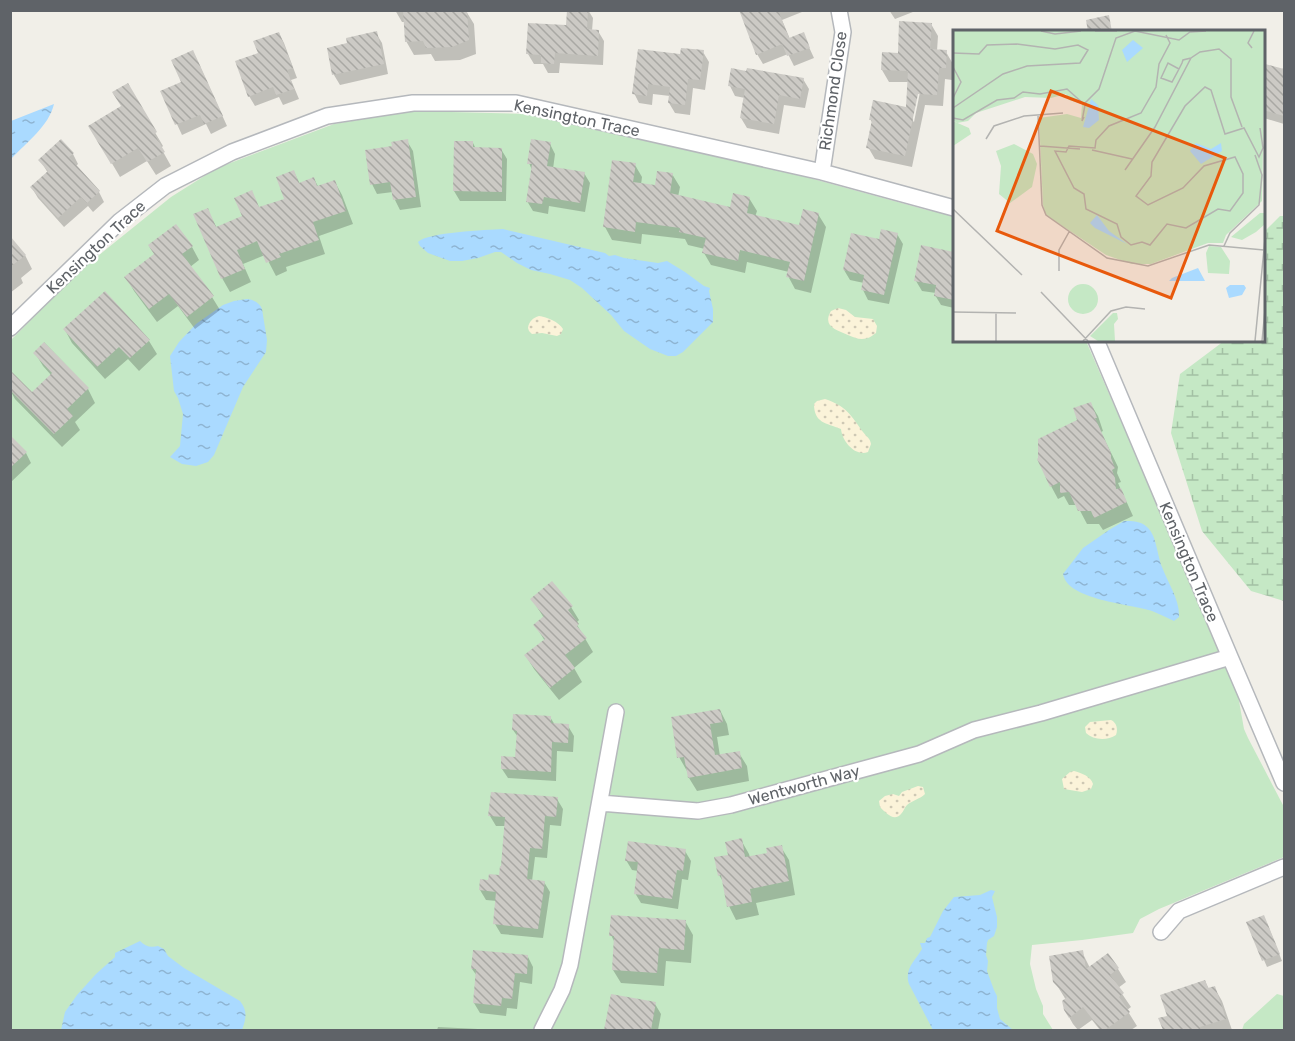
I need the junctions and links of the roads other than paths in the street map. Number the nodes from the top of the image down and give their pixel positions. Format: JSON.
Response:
{"nodes":[{"id":1,"x":839,"y":10,"type":"edge"},
{"id":2,"x":822,"y":172,"type":"junction"},
{"id":3,"x":953,"y":208,"type":"edge"},
{"id":4,"x":10,"y":328,"type":"edge"},
{"id":5,"x":1097,"y":342,"type":"edge"},
{"id":6,"x":1230,"y":657,"type":"junction"},
{"id":7,"x":616,"y":712,"type":"dead end"},
{"id":8,"x":1284,"y":783,"type":"edge"},
{"id":9,"x":600,"y":803,"type":"junction"},
{"id":10,"x":1284,"y":867,"type":"edge"},
{"id":11,"x":1161,"y":932,"type":"dead end"},
{"id":12,"x":542,"y":1030,"type":"edge"}],
"edges":[{"from":1,"to":2,"type":"street","name":"Richmond Close"},
{"from":2,"to":3,"type":"street","name":"Kensington Trace"},
{"from":2,"to":4,"type":"street","name":"Kensington Trace"},
{"from":5,"to":6,"type":"street","name":"Kensington Trace"},
{"from":6,"to":8,"type":"street","name":"Kensington Trace"},
{"from":6,"to":9,"type":"street","name":"Wentworth Way"},
{"from":7,"to":9,"type":"street"},
{"from":9,"to":12,"type":"street"},
{"from":10,"to":11,"type":"street"}]}
